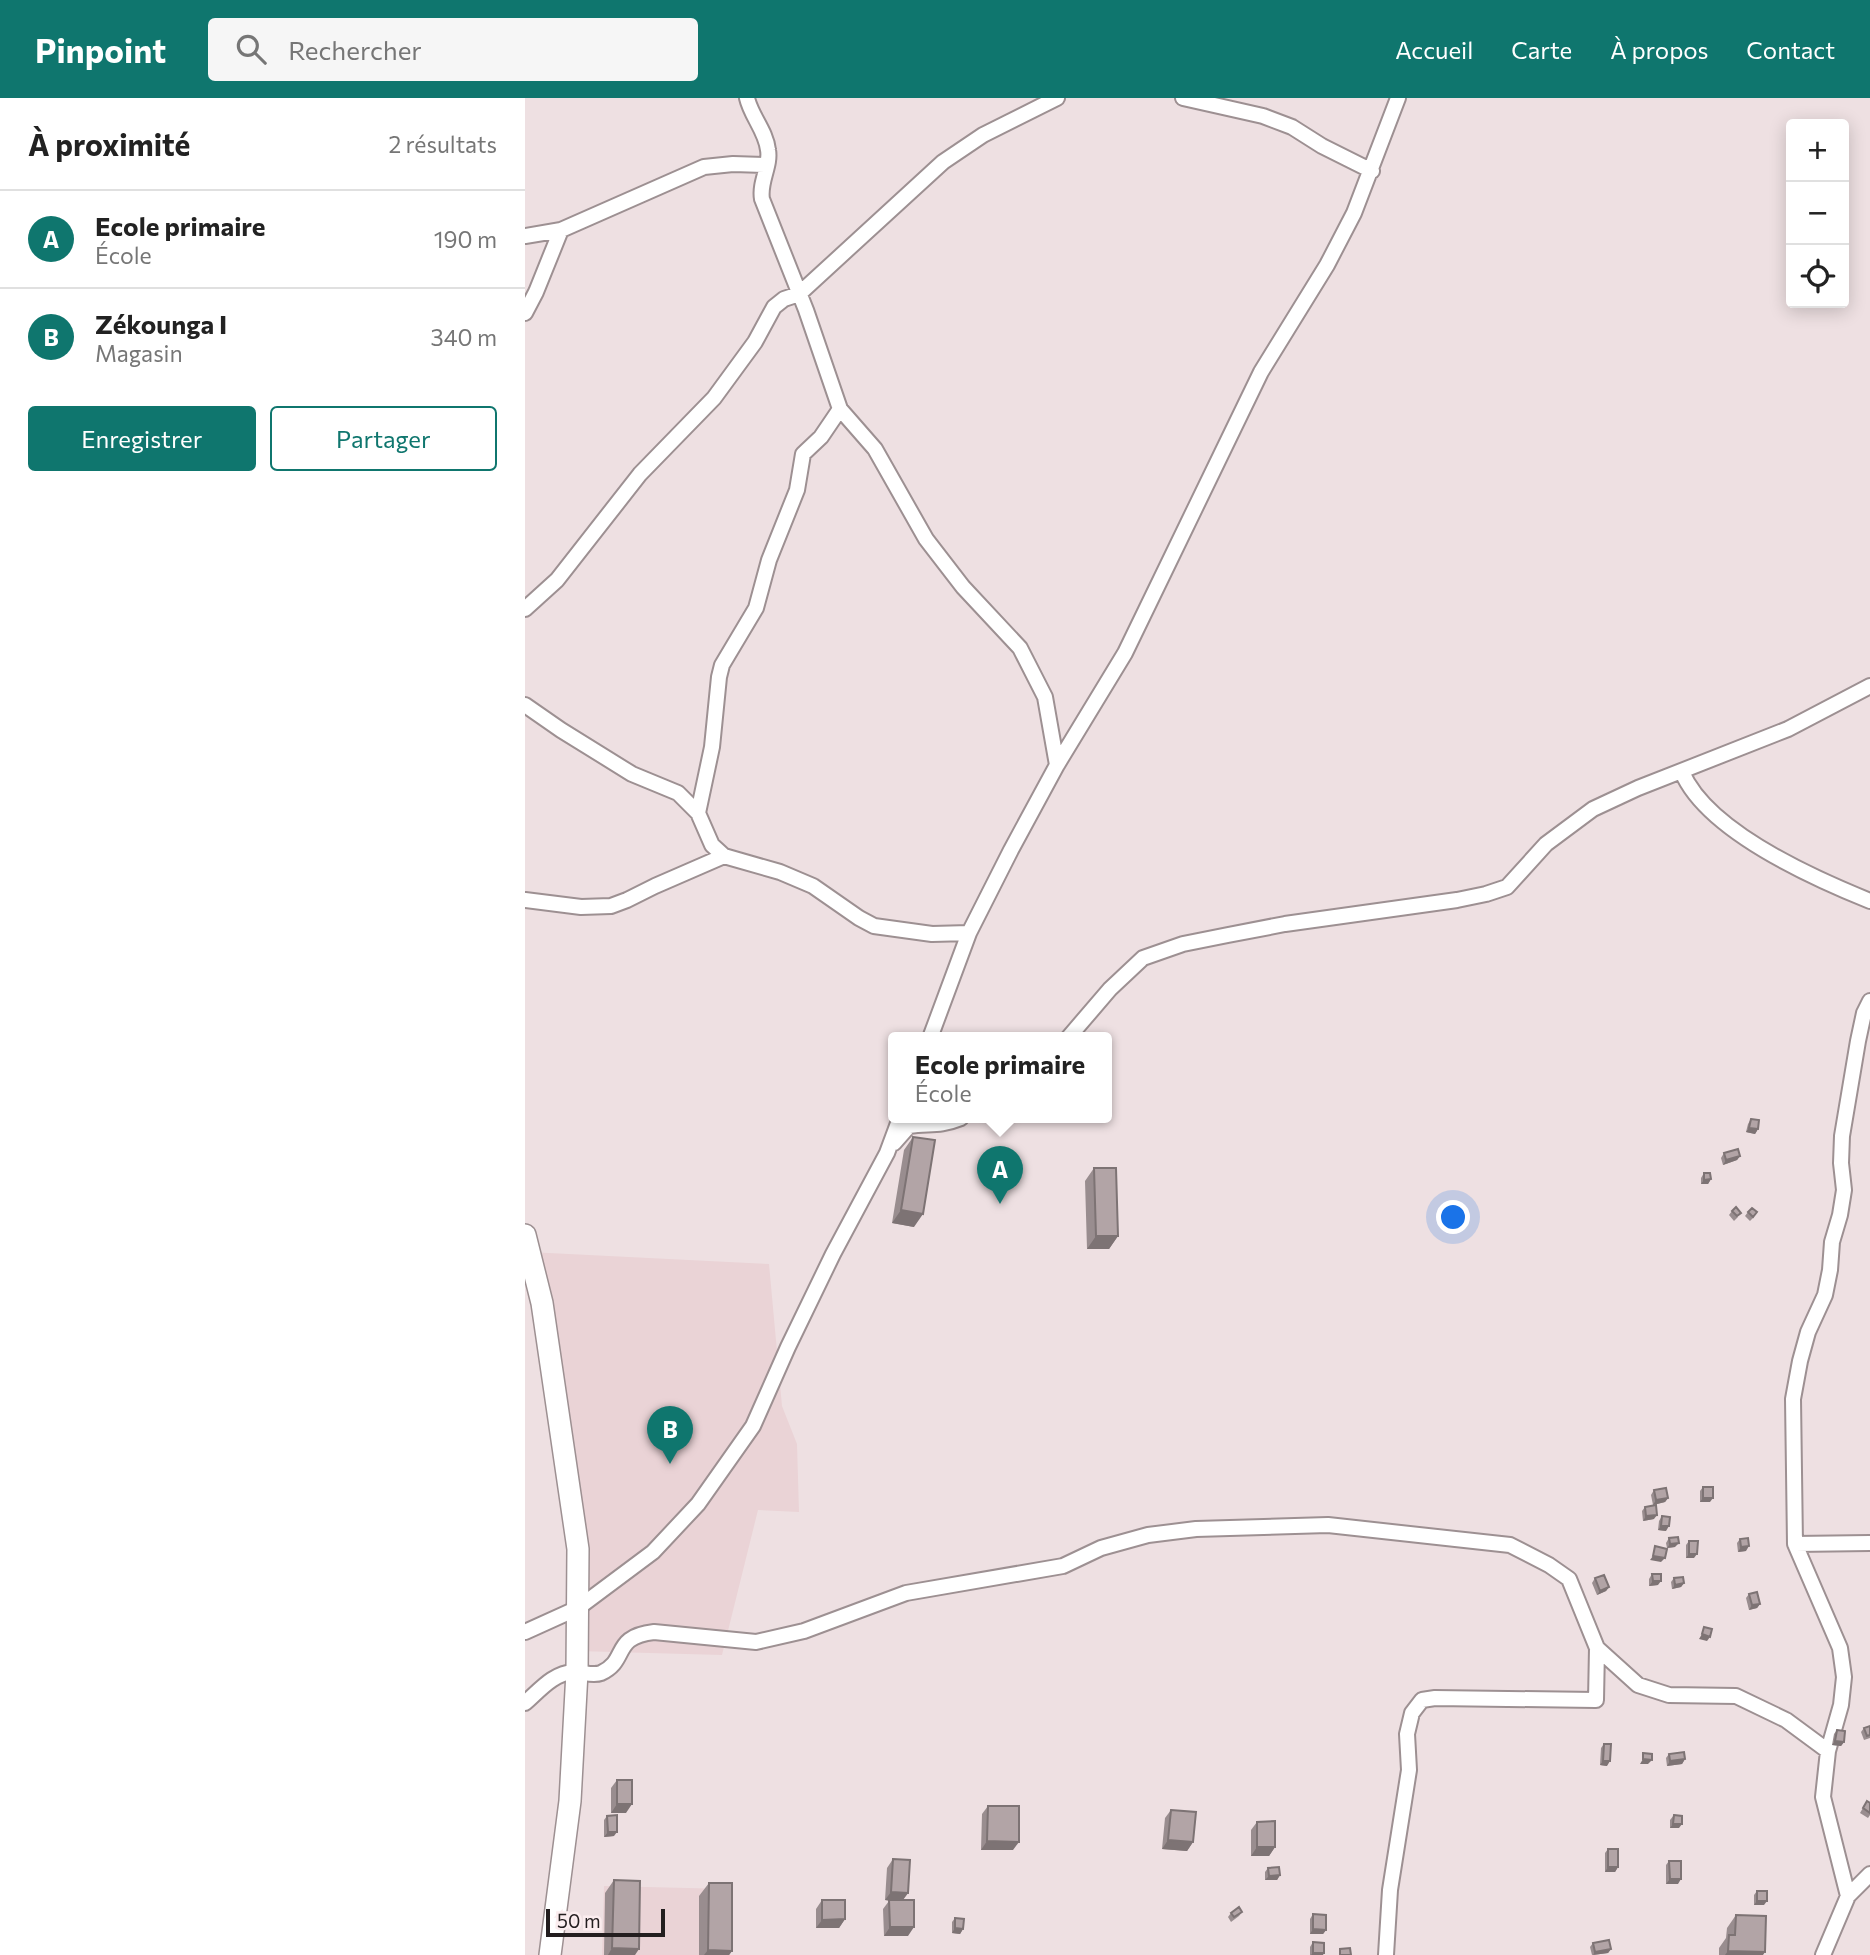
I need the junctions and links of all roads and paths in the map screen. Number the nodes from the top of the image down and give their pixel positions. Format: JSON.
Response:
{"nodes":[{"id":1,"x":747,"y":98,"type":"edge"},
{"id":2,"x":1057,"y":98,"type":"edge"},
{"id":3,"x":1183,"y":98,"type":"edge"},
{"id":4,"x":1398,"y":98,"type":"edge"},
{"id":5,"x":767,"y":165,"type":"junction"},
{"id":6,"x":1372,"y":171,"type":"junction"},
{"id":7,"x":561,"y":230,"type":"junction"},
{"id":8,"x":525,"y":236,"type":"edge"},
{"id":9,"x":799,"y":294,"type":"junction"},
{"id":10,"x":525,"y":313,"type":"edge"},
{"id":11,"x":840,"y":409,"type":"junction"},
{"id":12,"x":525,"y":609,"type":"edge"},
{"id":13,"x":1870,"y":686,"type":"edge"},
{"id":14,"x":525,"y":705,"type":"edge"},
{"id":15,"x":1057,"y":765,"type":"junction"},
{"id":16,"x":1682,"y":772,"type":"junction"},
{"id":17,"x":698,"y":813,"type":"junction"},
{"id":18,"x":724,"y":856,"type":"junction"},
{"id":19,"x":525,"y":900,"type":"edge"},
{"id":20,"x":1870,"y":901,"type":"edge"},
{"id":21,"x":969,"y":933,"type":"junction"},
{"id":22,"x":1870,"y":1001,"type":"edge"},
{"id":23,"x":932,"y":1032,"type":"edge"},
{"id":24,"x":1073,"y":1032,"type":"edge"},
{"id":25,"x":898,"y":1123,"type":"edge"},
{"id":26,"x":948,"y":1123,"type":"edge"},
{"id":27,"x":887,"y":1153,"type":"junction"},
{"id":28,"x":525,"y":1235,"type":"edge"},
{"id":29,"x":1870,"y":1543,"type":"edge"},
{"id":30,"x":1795,"y":1544,"type":"junction"},
{"id":31,"x":578,"y":1608,"type":"junction"},
{"id":32,"x":525,"y":1632,"type":"edge"},
{"id":33,"x":1597,"y":1648,"type":"junction"},
{"id":34,"x":576,"y":1672,"type":"junction"},
{"id":35,"x":525,"y":1703,"type":"edge"},
{"id":36,"x":1828,"y":1751,"type":"junction"},
{"id":37,"x":1870,"y":1874,"type":"edge"},
{"id":38,"x":1848,"y":1896,"type":"junction"},
{"id":39,"x":550,"y":1955,"type":"edge"},
{"id":40,"x":1387,"y":1955,"type":"edge"},
{"id":41,"x":1823,"y":1955,"type":"edge"}],
"edges":[{"from":1,"to":5,"type":"street"},
{"from":2,"to":9,"type":"street"},
{"from":3,"to":6,"type":"street"},
{"from":4,"to":6,"type":"street"},
{"from":5,"to":7,"type":"street"},
{"from":5,"to":9,"type":"street"},
{"from":6,"to":15,"type":"street"},
{"from":7,"to":8,"type":"street"},
{"from":7,"to":10,"type":"street"},
{"from":9,"to":11,"type":"street"},
{"from":9,"to":12,"type":"street"},
{"from":11,"to":15,"type":"street"},
{"from":11,"to":17,"type":"street"},
{"from":13,"to":16,"type":"street"},
{"from":14,"to":17,"type":"street"},
{"from":15,"to":21,"type":"street"},
{"from":16,"to":20,"type":"street"},
{"from":16,"to":24,"type":"street"},
{"from":17,"to":18,"type":"street"},
{"from":18,"to":19,"type":"street"},
{"from":18,"to":21,"type":"street"},
{"from":21,"to":23,"type":"street"},
{"from":22,"to":30,"type":"street"},
{"from":25,"to":27,"type":"street"},
{"from":26,"to":27,"type":"street"},
{"from":27,"to":31,"type":"street"},
{"from":28,"to":31,"type":"street"},
{"from":29,"to":30,"type":"street"},
{"from":30,"to":36,"type":"street"},
{"from":31,"to":32,"type":"street"},
{"from":31,"to":34,"type":"street"},
{"from":33,"to":34,"type":"street"},
{"from":33,"to":36,"type":"street"},
{"from":33,"to":40,"type":"street"},
{"from":34,"to":35,"type":"street"},
{"from":34,"to":39,"type":"street"},
{"from":36,"to":38,"type":"street"},
{"from":37,"to":38,"type":"street"},
{"from":38,"to":41,"type":"street"}]}
